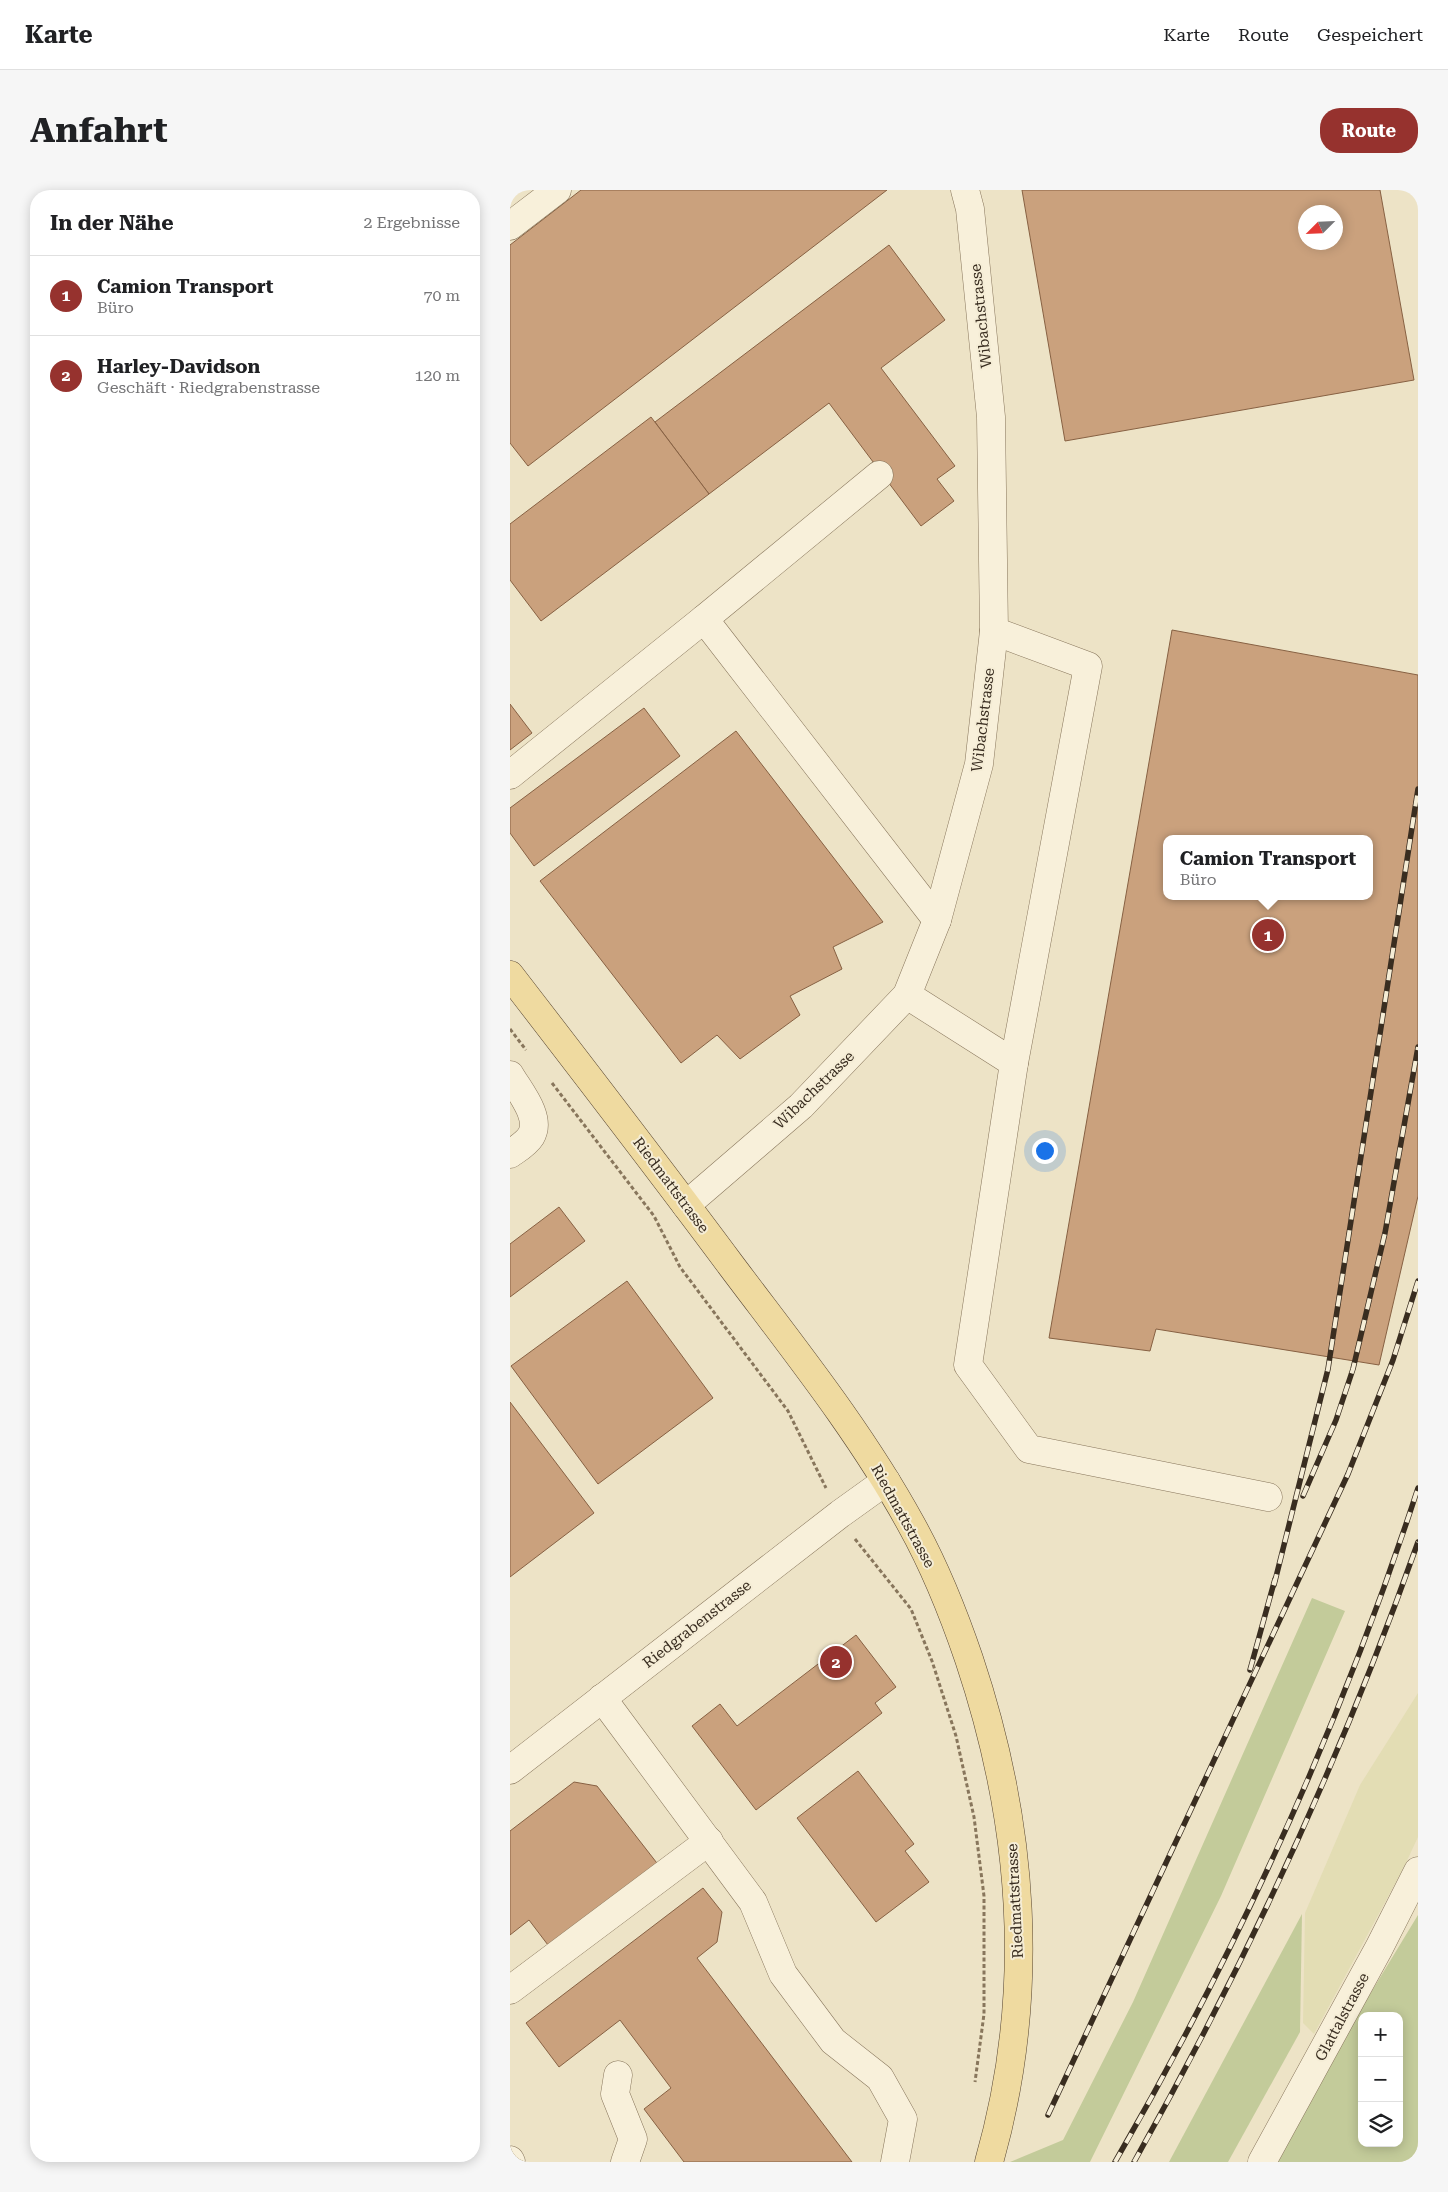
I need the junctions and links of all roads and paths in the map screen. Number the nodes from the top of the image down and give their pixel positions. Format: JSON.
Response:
{"nodes":[{"id":1,"x":557,"y":190,"type":"edge"},
{"id":2,"x":965,"y":190,"type":"edge"},
{"id":3,"x":510,"y":226,"type":"edge"},
{"id":4,"x":878,"y":475,"type":"dead end"},
{"id":5,"x":704,"y":619,"type":"junction"},
{"id":6,"x":994,"y":631,"type":"junction"},
{"id":7,"x":510,"y":775,"type":"edge"},
{"id":8,"x":937,"y":920,"type":"junction"},
{"id":9,"x":510,"y":976,"type":"edge"},
{"id":10,"x":907,"y":995,"type":"junction"},
{"id":11,"x":510,"y":1028,"type":"edge"},
{"id":12,"x":528,"y":1052,"type":"dead end"},
{"id":13,"x":1014,"y":1063,"type":"junction"},
{"id":14,"x":510,"y":1075,"type":"edge"},
{"id":15,"x":546,"y":1075,"type":"dead end"},
{"id":16,"x":510,"y":1154,"type":"edge"},
{"id":17,"x":686,"y":1205,"type":"junction"},
{"id":18,"x":886,"y":1481,"type":"junction"},
{"id":19,"x":1268,"y":1497,"type":"dead end"},
{"id":20,"x":840,"y":1514,"type":"junction"},
{"id":21,"x":602,"y":1698,"type":"junction"},
{"id":22,"x":510,"y":1770,"type":"edge"},
{"id":23,"x":709,"y":1842,"type":"junction"},
{"id":24,"x":1418,"y":1871,"type":"edge"},
{"id":25,"x":510,"y":1990,"type":"edge"},
{"id":26,"x":618,"y":2074,"type":"dead end"},
{"id":27,"x":974,"y":2088,"type":"dead end"},
{"id":28,"x":626,"y":2162,"type":"edge"},
{"id":29,"x":895,"y":2162,"type":"edge"},
{"id":30,"x":989,"y":2162,"type":"edge"},
{"id":31,"x":1262,"y":2162,"type":"edge"}],
"edges":[{"from":1,"to":3,"type":"street"},
{"from":2,"to":6,"type":"street","name":"Wibachstrasse"},
{"from":4,"to":5,"type":"street"},
{"from":5,"to":7,"type":"street"},
{"from":5,"to":8,"type":"street"},
{"from":6,"to":8,"type":"street","name":"Wibachstrasse"},
{"from":6,"to":13,"type":"street"},
{"from":8,"to":10,"type":"street","name":"Wibachstrasse"},
{"from":9,"to":17,"type":"main road","name":"Riedmattstrasse"},
{"from":10,"to":13,"type":"street"},
{"from":10,"to":17,"type":"street","name":"Wibachstrasse"},
{"from":11,"to":12,"type":"path"},
{"from":13,"to":19,"type":"street"},
{"from":14,"to":16,"type":"street"},
{"from":15,"to":20,"type":"path"},
{"from":17,"to":18,"type":"main road","name":"Riedmattstrasse"},
{"from":18,"to":20,"type":"street","name":"Riedgrabenstrasse"},
{"from":18,"to":30,"type":"main road","name":"Riedmattstrasse"},
{"from":20,"to":21,"type":"street","name":"Riedgrabenstrasse"},
{"from":20,"to":27,"type":"path"},
{"from":21,"to":22,"type":"street","name":"Riedgrabenstrasse"},
{"from":21,"to":23,"type":"street"},
{"from":23,"to":25,"type":"street"},
{"from":23,"to":29,"type":"street"},
{"from":24,"to":31,"type":"street","name":"Glattalstrasse"},
{"from":26,"to":28,"type":"street"}]}
